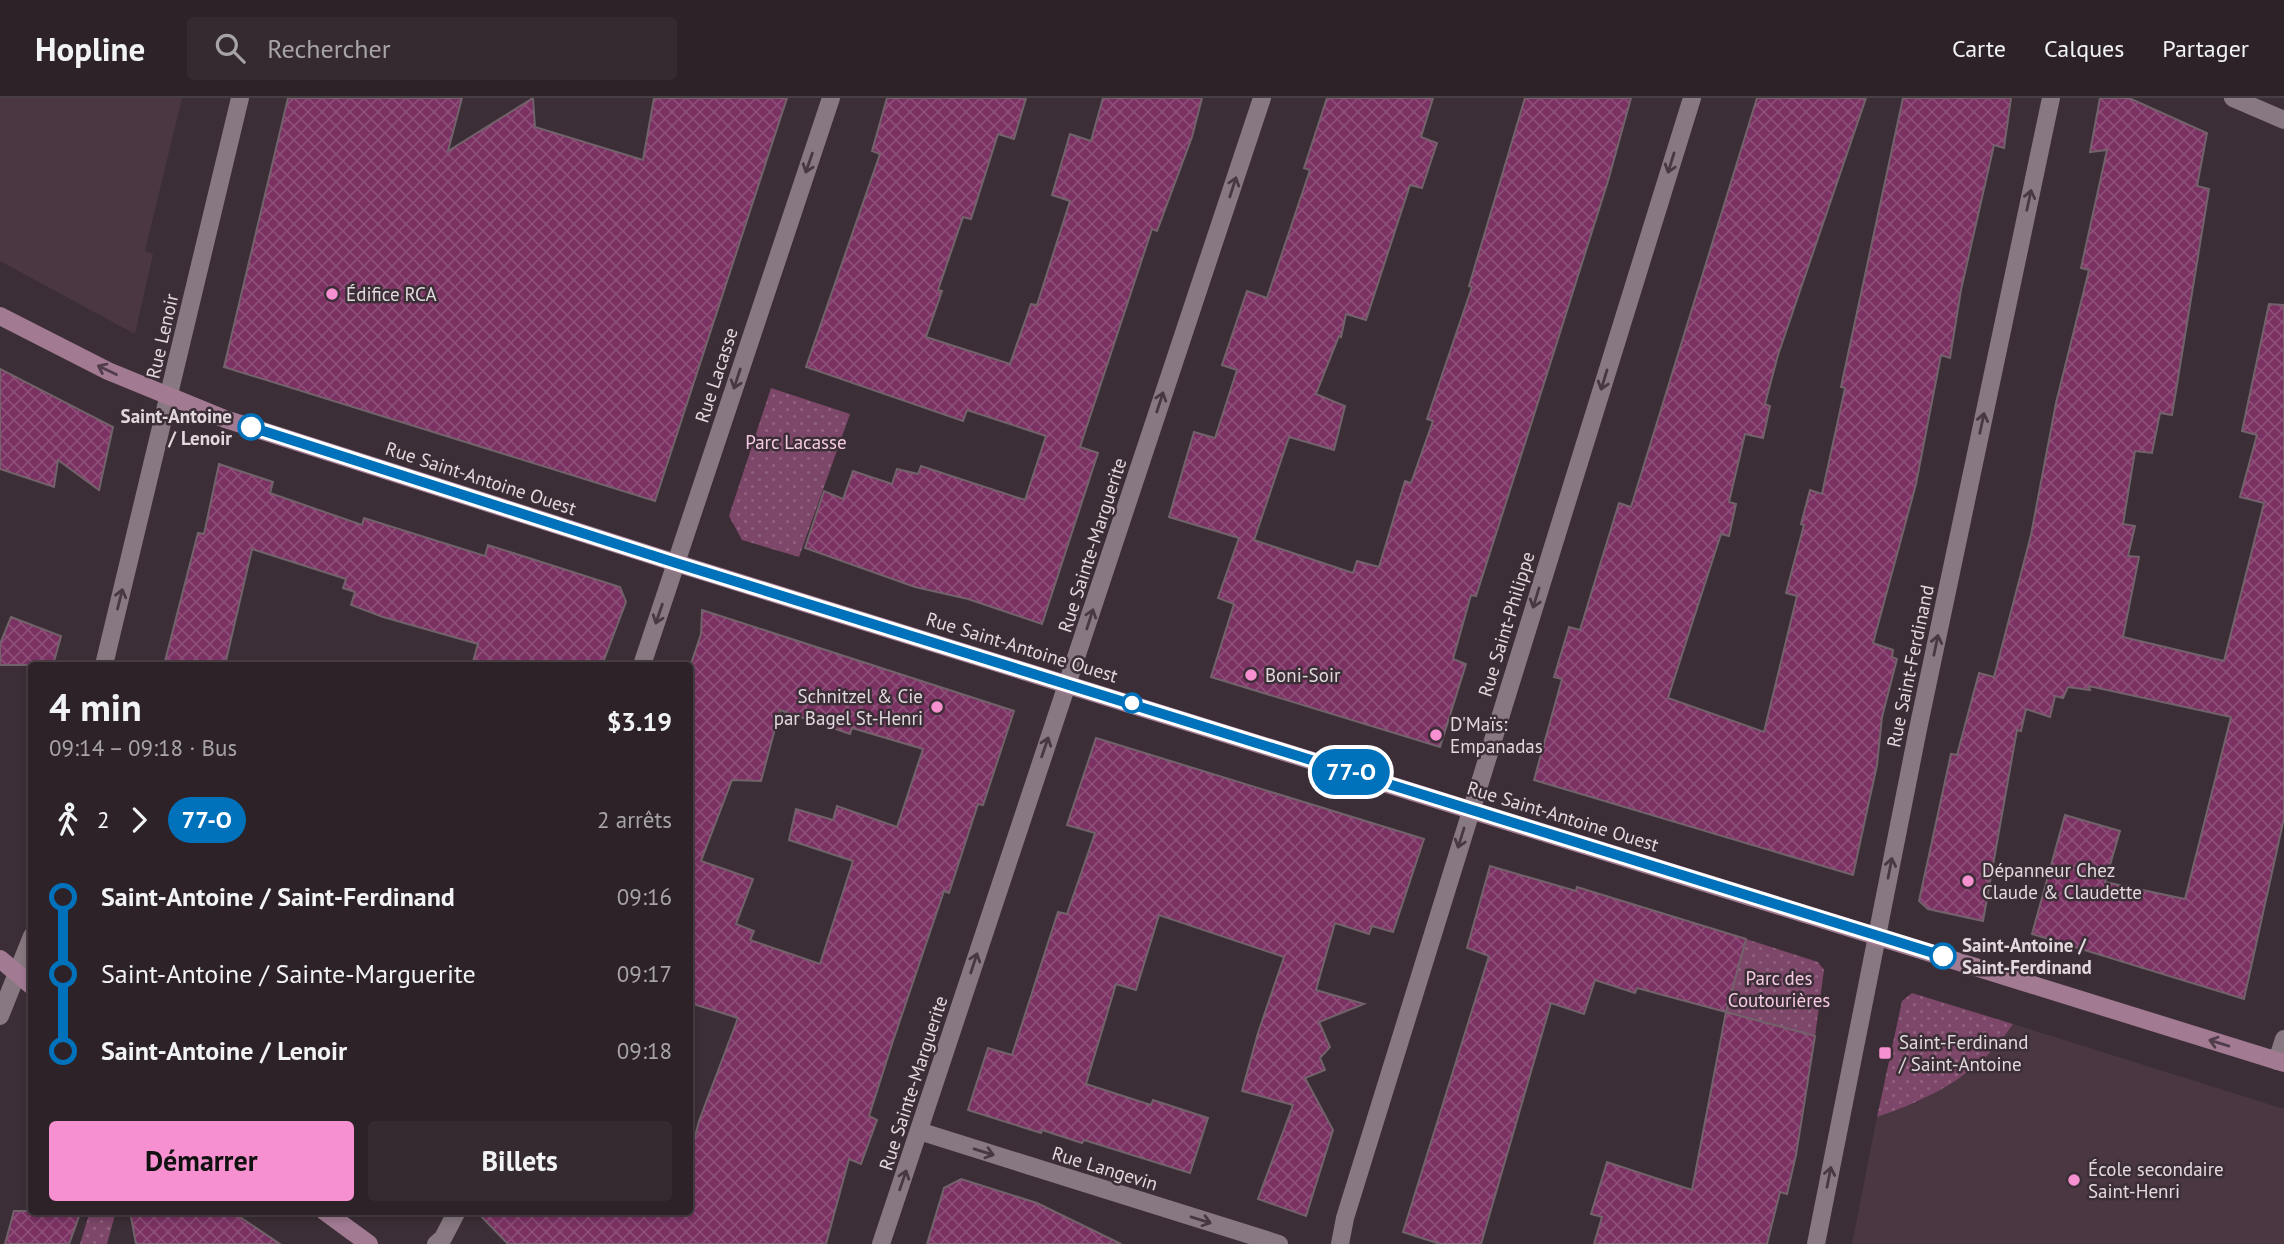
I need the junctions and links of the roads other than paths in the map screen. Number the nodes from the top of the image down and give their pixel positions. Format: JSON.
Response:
{"nodes":[{"id":1,"x":240,"y":98,"type":"edge"},
{"id":2,"x":831,"y":98,"type":"edge"},
{"id":3,"x":1262,"y":98,"type":"edge"},
{"id":4,"x":1692,"y":98,"type":"edge"},
{"id":5,"x":2051,"y":98,"type":"edge"},
{"id":6,"x":2233,"y":98,"type":"edge"},
{"id":7,"x":2284,"y":120,"type":"edge"},
{"id":8,"x":0,"y":316,"type":"edge"},
{"id":9,"x":169,"y":398,"type":"junction"},
{"id":10,"x":676,"y":563,"type":"junction"},
{"id":11,"x":105,"y":662,"type":"edge"},
{"id":12,"x":643,"y":662,"type":"edge"},
{"id":13,"x":1068,"y":683,"type":"junction"},
{"id":14,"x":1469,"y":809,"type":"junction"},
{"id":15,"x":1877,"y":935,"type":"junction"},
{"id":16,"x":28,"y":946,"type":"edge"},
{"id":17,"x":0,"y":959,"type":"edge"},
{"id":18,"x":17,"y":974,"type":"junction"},
{"id":19,"x":28,"y":983,"type":"edge"},
{"id":20,"x":0,"y":1016,"type":"edge"},
{"id":21,"x":2284,"y":1039,"type":"edge"},
{"id":22,"x":2280,"y":1062,"type":"edge"},
{"id":23,"x":919,"y":1132,"type":"junction"},
{"id":24,"x":329,"y":1215,"type":"edge"},
{"id":25,"x":455,"y":1215,"type":"edge"},
{"id":26,"x":369,"y":1244,"type":"edge"},
{"id":27,"x":436,"y":1244,"type":"edge"},
{"id":28,"x":881,"y":1244,"type":"edge"},
{"id":29,"x":1279,"y":1244,"type":"edge"},
{"id":30,"x":1340,"y":1244,"type":"edge"},
{"id":31,"x":1816,"y":1244,"type":"edge"}],
"edges":[{"from":1,"to":9,"type":"street","name":"Rue Lenoir"},
{"from":2,"to":10,"type":"street","name":"Rue Lacasse","one_way":true},
{"from":13,"to":3,"type":"street","name":"Rue Sainte-Marguerite","one_way":true},
{"from":4,"to":14,"type":"street","name":"Rue Saint-Philippe","one_way":true},
{"from":15,"to":5,"type":"street","name":"Rue Saint-Ferdinand","one_way":true},
{"from":6,"to":7,"type":"street"},
{"from":9,"to":8,"type":"main road","name":"Rue Saint-Antoine Ouest","one_way":true},
{"from":9,"to":10,"type":"main road","name":"Rue Saint-Antoine Ouest"},
{"from":11,"to":9,"type":"street","name":"Rue Lenoir","one_way":true},
{"from":10,"to":12,"type":"street","name":"Rue Lacasse","one_way":true},
{"from":10,"to":13,"type":"main road","name":"Rue Saint-Antoine Ouest"},
{"from":13,"to":14,"type":"main road","name":"Rue Saint-Antoine Ouest"},
{"from":23,"to":13,"type":"street","name":"Rue Sainte-Marguerite","one_way":true},
{"from":14,"to":15,"type":"main road","name":"Rue Saint-Antoine Ouest"},
{"from":14,"to":30,"type":"street","name":"Rue Saint-Philippe","one_way":true},
{"from":22,"to":15,"type":"main road","name":"Rue Saint-Antoine Ouest","one_way":true},
{"from":31,"to":15,"type":"street","name":"Rue Saint-Ferdinand","one_way":true},
{"from":16,"to":18,"type":"street"},
{"from":17,"to":18,"type":"main road"},
{"from":18,"to":19,"type":"main road"},
{"from":18,"to":20,"type":"street"},
{"from":21,"to":22,"type":"street"},
{"from":28,"to":23,"type":"street","name":"Rue Sainte-Marguerite","one_way":true},
{"from":23,"to":29,"type":"street","name":"Rue Langevin","one_way":true},
{"from":24,"to":26,"type":"main road"},
{"from":25,"to":27,"type":"street"}]}
